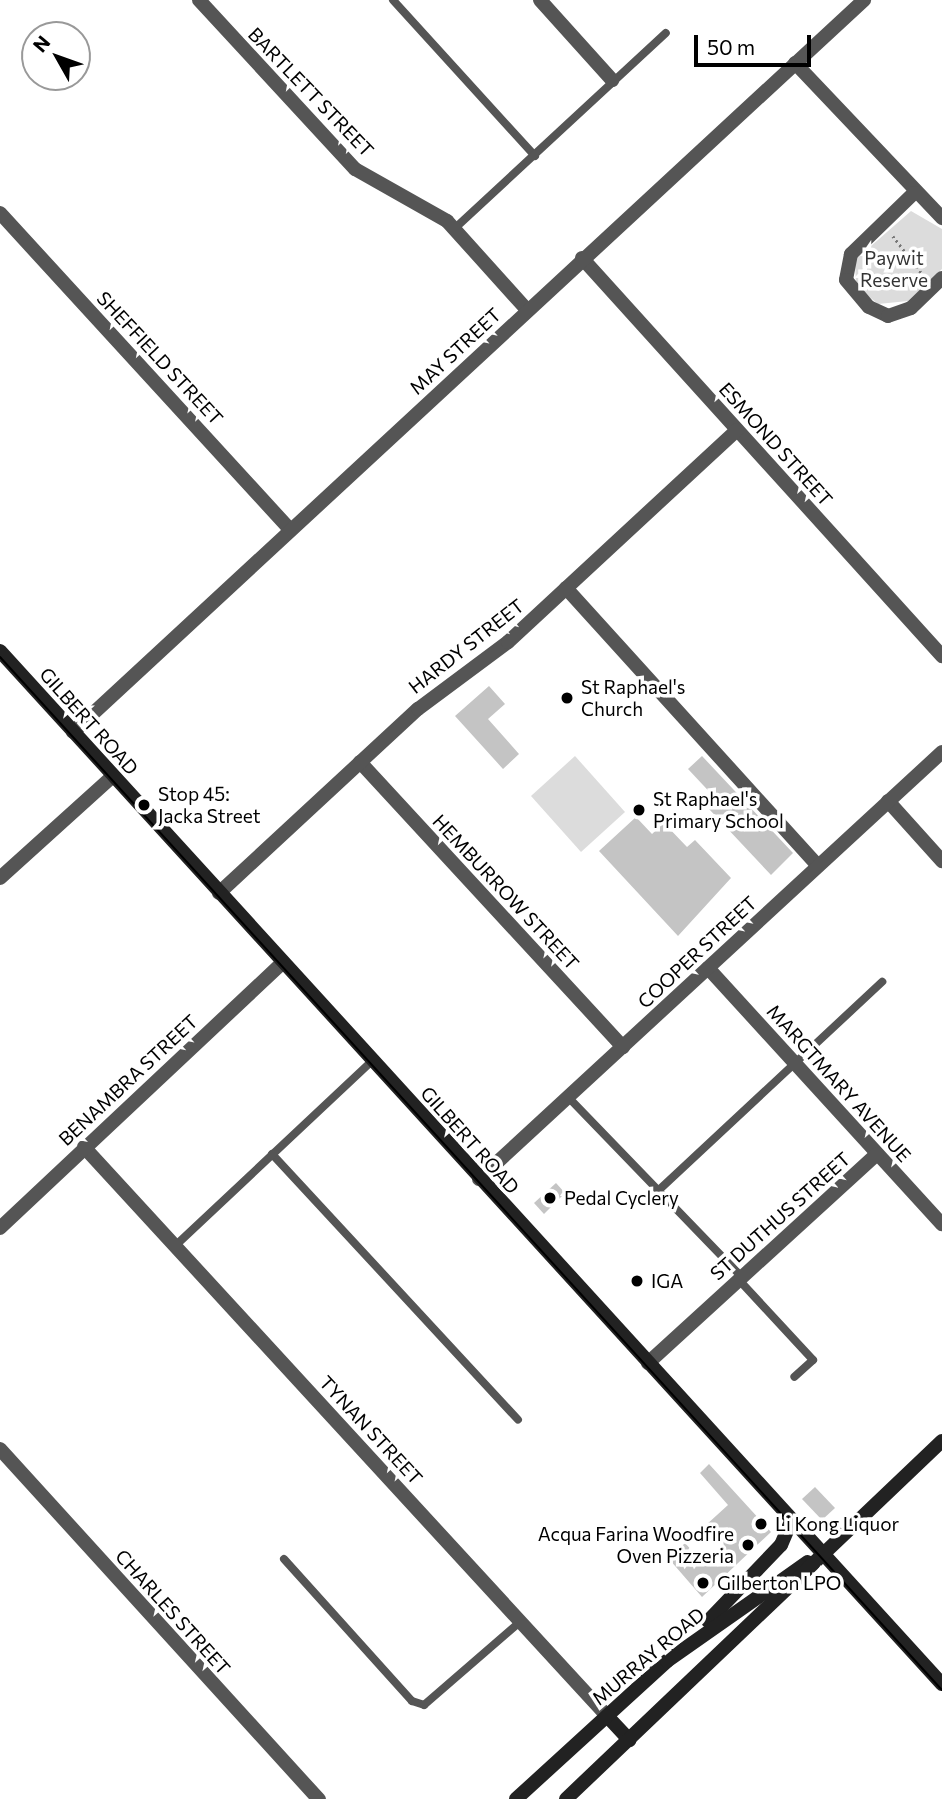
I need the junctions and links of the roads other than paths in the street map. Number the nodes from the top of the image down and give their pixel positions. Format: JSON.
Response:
{"nodes":[{"id":1,"x":199,"y":0,"type":"edge"},
{"id":2,"x":393,"y":0,"type":"edge"},
{"id":3,"x":540,"y":0,"type":"edge"},
{"id":4,"x":864,"y":0,"type":"edge"},
{"id":5,"x":666,"y":33,"type":"dead end"},
{"id":6,"x":795,"y":64,"type":"junction"},
{"id":7,"x":612,"y":80,"type":"junction"},
{"id":8,"x":535,"y":156,"type":"junction"},
{"id":9,"x":915,"y":193,"type":"junction"},
{"id":10,"x":0,"y":213,"type":"edge"},
{"id":11,"x":942,"y":218,"type":"edge"},
{"id":12,"x":453,"y":230,"type":"junction"},
{"id":13,"x":582,"y":258,"type":"junction"},
{"id":14,"x":937,"y":283,"type":"edge"},
{"id":15,"x":527,"y":310,"type":"junction"},
{"id":16,"x":737,"y":430,"type":"junction"},
{"id":17,"x":290,"y":530,"type":"junction"},
{"id":18,"x":566,"y":588,"type":"junction"},
{"id":19,"x":0,"y":651,"type":"edge"},
{"id":20,"x":942,"y":656,"type":"edge"},
{"id":21,"x":73,"y":732,"type":"junction"},
{"id":22,"x":942,"y":752,"type":"edge"},
{"id":23,"x":360,"y":762,"type":"junction"},
{"id":24,"x":113,"y":776,"type":"junction"},
{"id":25,"x":888,"y":801,"type":"junction"},
{"id":26,"x":942,"y":861,"type":"edge"},
{"id":27,"x":818,"y":866,"type":"junction"},
{"id":28,"x":0,"y":878,"type":"edge"},
{"id":29,"x":219,"y":893,"type":"junction"},
{"id":30,"x":283,"y":962,"type":"junction"},
{"id":31,"x":708,"y":968,"type":"junction"},
{"id":32,"x":882,"y":982,"type":"dead end"},
{"id":33,"x":623,"y":1047,"type":"junction"},
{"id":34,"x":372,"y":1061,"type":"junction"},
{"id":35,"x":794,"y":1065,"type":"junction"},
{"id":36,"x":569,"y":1098,"type":"junction"},
{"id":37,"x":84,"y":1147,"type":"junction"},
{"id":38,"x":272,"y":1154,"type":"junction"},
{"id":39,"x":877,"y":1154,"type":"junction"},
{"id":40,"x":479,"y":1179,"type":"junction"},
{"id":41,"x":660,"y":1189,"type":"junction"},
{"id":42,"x":942,"y":1224,"type":"edge"},
{"id":43,"x":0,"y":1227,"type":"edge"},
{"id":44,"x":175,"y":1246,"type":"junction"},
{"id":45,"x":740,"y":1279,"type":"junction"},
{"id":46,"x":648,"y":1363,"type":"junction"},
{"id":47,"x":794,"y":1377,"type":"dead end"},
{"id":48,"x":518,"y":1420,"type":"dead end"},
{"id":49,"x":942,"y":1441,"type":"edge"},
{"id":50,"x":0,"y":1449,"type":"edge"},
{"id":51,"x":790,"y":1521,"type":"junction"},
{"id":52,"x":818,"y":1555,"type":"junction"},
{"id":53,"x":284,"y":1559,"type":"dead end"},
{"id":54,"x":521,"y":1621,"type":"junction"},
{"id":55,"x":667,"y":1661,"type":"junction"},
{"id":56,"x":942,"y":1684,"type":"edge"},
{"id":57,"x":607,"y":1716,"type":"junction"},
{"id":58,"x":629,"y":1740,"type":"junction"},
{"id":59,"x":525,"y":1796,"type":"edge"},
{"id":60,"x":319,"y":1799,"type":"edge"},
{"id":61,"x":566,"y":1799,"type":"edge"}],
"edges":[{"from":1,"to":12,"type":"street","name":"BARTLETT STREET"},
{"from":2,"to":8,"type":"lane"},
{"from":3,"to":7,"type":"street"},
{"from":4,"to":6,"type":"street","name":"MAY STREET"},
{"from":5,"to":7,"type":"lane"},
{"from":6,"to":9,"type":"street"},
{"from":6,"to":13,"type":"street","name":"MAY STREET"},
{"from":7,"to":8,"type":"lane"},
{"from":8,"to":12,"type":"lane"},
{"from":9,"to":11,"type":"street"},
{"from":9,"to":14,"type":"street"},
{"from":10,"to":17,"type":"street","name":"SHEFFIELD STREET"},
{"from":12,"to":15,"type":"street","name":"BARTLETT STREET"},
{"from":13,"to":15,"type":"street","name":"MAY STREET"},
{"from":13,"to":16,"type":"street","name":"ESMOND STREET"},
{"from":15,"to":17,"type":"street","name":"MAY STREET"},
{"from":16,"to":18,"type":"street","name":"HARDY STREET"},
{"from":16,"to":20,"type":"street","name":"ESMOND STREET"},
{"from":17,"to":21,"type":"street","name":"MAY STREET"},
{"from":18,"to":23,"type":"street","name":"HARDY STREET"},
{"from":18,"to":27,"type":"street"},
{"from":19,"to":21,"type":"street","name":"GILBERT ROAD"},
{"from":21,"to":24,"type":"street","name":"GILBERT ROAD"},
{"from":22,"to":25,"type":"street","name":"COOPER STREET"},
{"from":23,"to":29,"type":"street","name":"HARDY STREET"},
{"from":23,"to":33,"type":"street","name":"HEMBURROW STREET"},
{"from":24,"to":28,"type":"street"},
{"from":24,"to":29,"type":"street","name":"GILBERT ROAD"},
{"from":25,"to":26,"type":"street"},
{"from":25,"to":27,"type":"street","name":"COOPER STREET"},
{"from":27,"to":31,"type":"street","name":"COOPER STREET"},
{"from":29,"to":30,"type":"street","name":"GILBERT ROAD"},
{"from":30,"to":34,"type":"street","name":"GILBERT ROAD"},
{"from":30,"to":37,"type":"street","name":"BENAMBRA STREET"},
{"from":31,"to":33,"type":"street","name":"COOPER STREET"},
{"from":31,"to":35,"type":"street","name":"MARGTMARY AVENUE"},
{"from":32,"to":35,"type":"lane"},
{"from":33,"to":36,"type":"street","name":"COOPER STREET"},
{"from":34,"to":38,"type":"lane"},
{"from":34,"to":40,"type":"street","name":"GILBERT ROAD"},
{"from":35,"to":39,"type":"street","name":"MARGTMARY AVENUE"},
{"from":35,"to":41,"type":"lane"},
{"from":36,"to":40,"type":"street","name":"COOPER STREET"},
{"from":36,"to":41,"type":"lane"},
{"from":37,"to":43,"type":"street","name":"BENAMBRA STREET"},
{"from":37,"to":44,"type":"street","name":"TYNAN STREET"},
{"from":38,"to":44,"type":"lane"},
{"from":38,"to":48,"type":"lane"},
{"from":39,"to":42,"type":"street","name":"MARGTMARY AVENUE"},
{"from":39,"to":45,"type":"street","name":"ST DUTHUS STREET"},
{"from":40,"to":46,"type":"street","name":"GILBERT ROAD"},
{"from":41,"to":45,"type":"lane"},
{"from":44,"to":54,"type":"street","name":"TYNAN STREET"},
{"from":45,"to":46,"type":"street","name":"ST DUTHUS STREET"},
{"from":45,"to":47,"type":"lane"},
{"from":46,"to":51,"type":"street","name":"GILBERT ROAD"},
{"from":49,"to":52,"type":"street","name":"MURRAY ROAD"},
{"from":50,"to":60,"type":"street","name":"CHARLES STREET"},
{"from":51,"to":52,"type":"street","name":"GILBERT ROAD"},
{"from":51,"to":55,"type":"street"},
{"from":52,"to":55,"type":"street","name":"MURRAY ROAD"},
{"from":52,"to":56,"type":"street","name":"GILBERT ROAD"},
{"from":52,"to":58,"type":"street","name":"MURRAY ROAD"},
{"from":53,"to":54,"type":"lane"},
{"from":54,"to":57,"type":"street","name":"TYNAN STREET"},
{"from":55,"to":57,"type":"street","name":"MURRAY ROAD"},
{"from":57,"to":58,"type":"street","name":"TYNAN STREET"},
{"from":57,"to":59,"type":"street","name":"MURRAY ROAD"},
{"from":58,"to":61,"type":"street","name":"MURRAY ROAD"}]}
